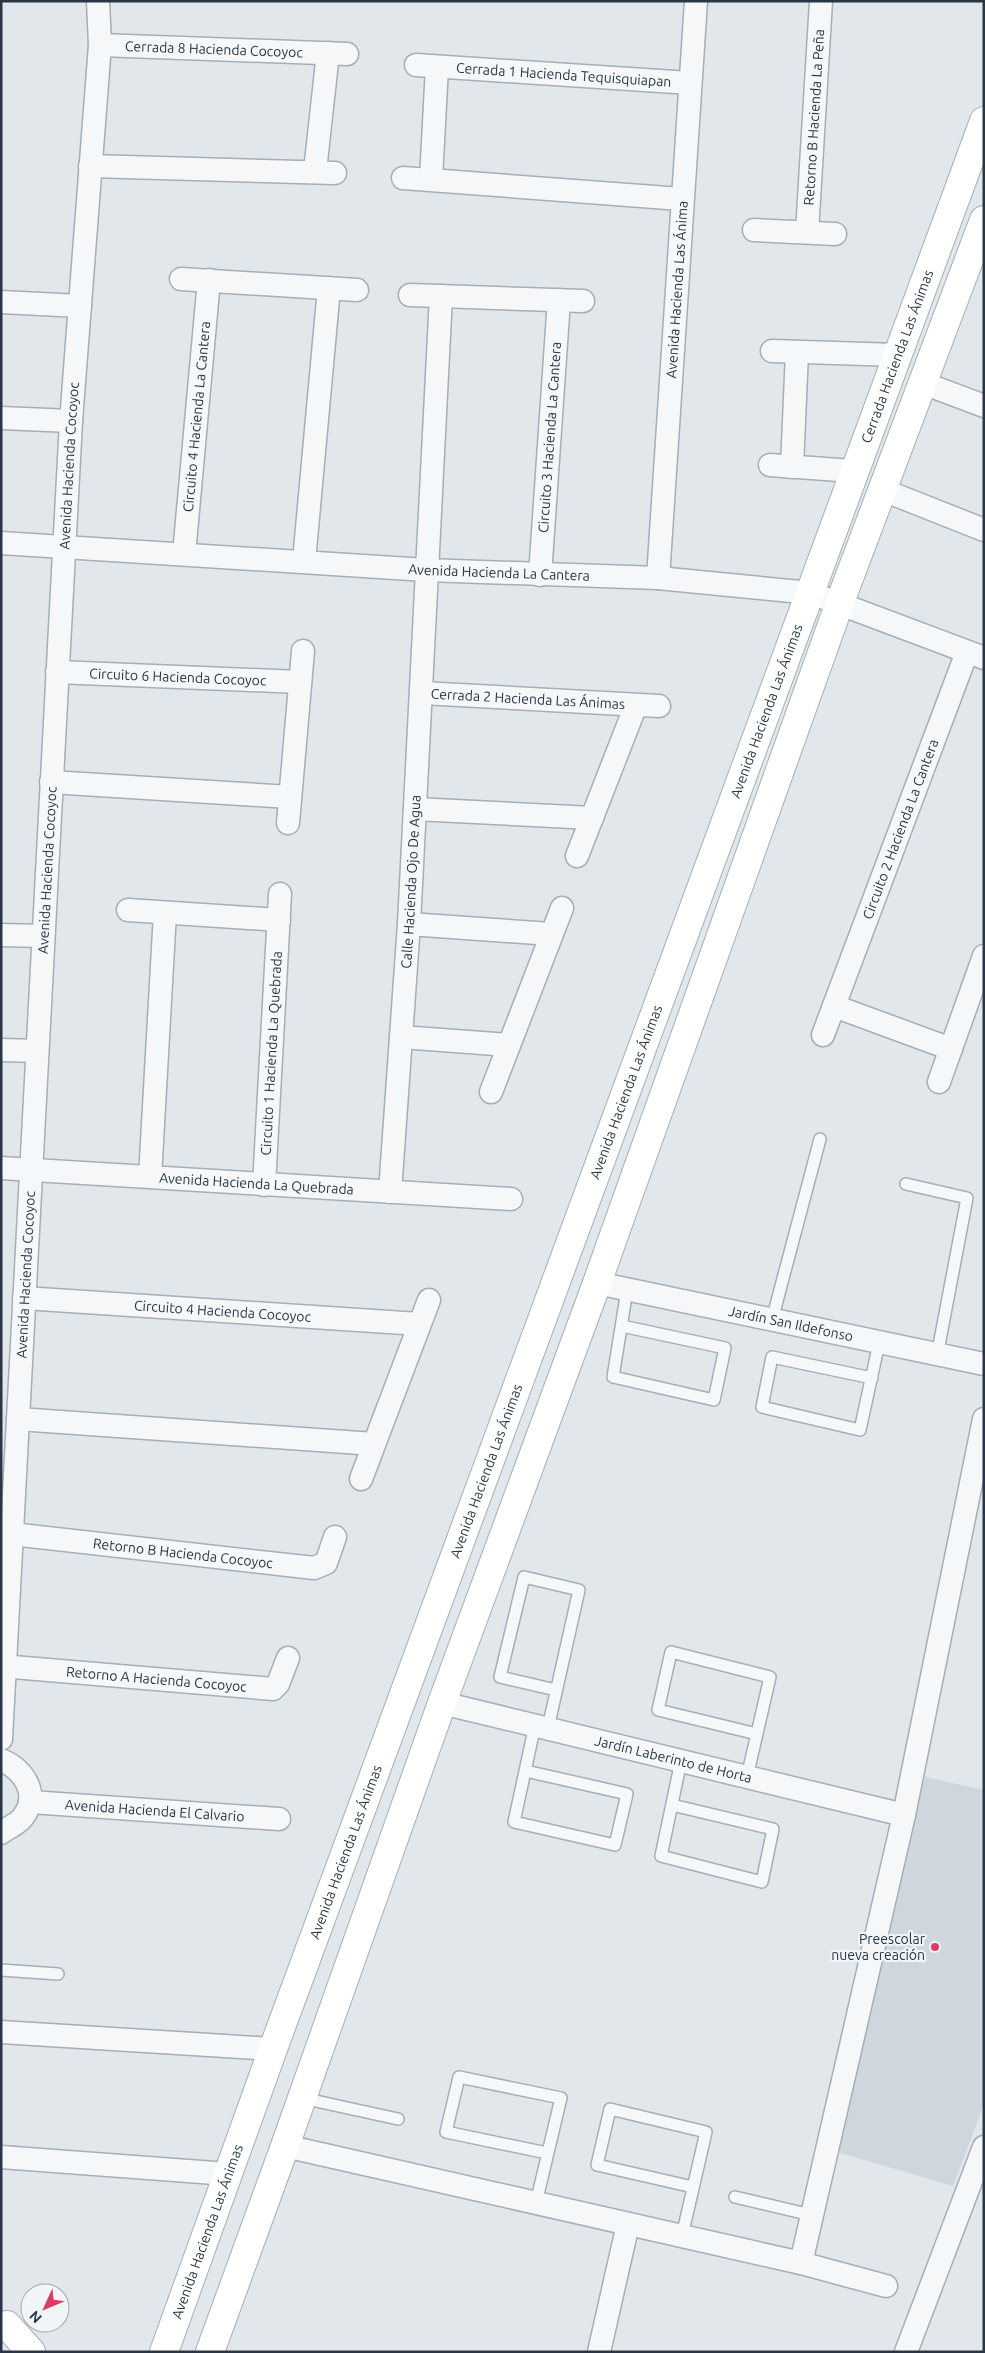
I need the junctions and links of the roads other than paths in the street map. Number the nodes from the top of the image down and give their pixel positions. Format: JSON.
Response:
{"nodes":[{"id":1,"x":98,"y":1,"type":"edge"},
{"id":2,"x":696,"y":1,"type":"edge"},
{"id":3,"x":821,"y":1,"type":"edge"},
{"id":4,"x":100,"y":44,"type":"junction"},
{"id":5,"x":690,"y":82,"type":"junction"},
{"id":6,"x":984,"y":120,"type":"edge"},
{"id":7,"x":90,"y":166,"type":"junction"},
{"id":8,"x":403,"y":178,"type":"dead end"},
{"id":9,"x":431,"y":180,"type":"junction"},
{"id":10,"x":681,"y":199,"type":"junction"},
{"id":11,"x":984,"y":220,"type":"edge"},
{"id":12,"x":754,"y":230,"type":"dead end"},
{"id":13,"x":807,"y":232,"type":"junction"},
{"id":14,"x":836,"y":234,"type":"dead end"},
{"id":15,"x":181,"y":278,"type":"dead end"},
{"id":16,"x":209,"y":280,"type":"junction"},
{"id":17,"x":329,"y":288,"type":"junction"},
{"id":18,"x":357,"y":290,"type":"dead end"},
{"id":19,"x":410,"y":295,"type":"dead end"},
{"id":20,"x":441,"y":296,"type":"junction"},
{"id":21,"x":559,"y":300,"type":"junction"},
{"id":22,"x":584,"y":301,"type":"dead end"},
{"id":23,"x":1,"y":302,"type":"edge"},
{"id":24,"x":80,"y":306,"type":"junction"},
{"id":25,"x":772,"y":351,"type":"dead end"},
{"id":26,"x":797,"y":352,"type":"junction"},
{"id":27,"x":897,"y":355,"type":"junction"},
{"id":28,"x":923,"y":382,"type":"junction"},
{"id":29,"x":984,"y":406,"type":"edge"},
{"id":30,"x":1,"y":418,"type":"edge"},
{"id":31,"x":71,"y":421,"type":"junction"},
{"id":32,"x":853,"y":471,"type":"junction"},
{"id":33,"x":883,"y":490,"type":"junction"},
{"id":34,"x":984,"y":530,"type":"edge"},
{"id":35,"x":1,"y":544,"type":"edge"},
{"id":36,"x":65,"y":547,"type":"junction"},
{"id":37,"x":184,"y":554,"type":"junction"},
{"id":38,"x":304,"y":561,"type":"junction"},
{"id":39,"x":426,"y":570,"type":"junction"},
{"id":40,"x":540,"y":575,"type":"junction"},
{"id":41,"x":658,"y":578,"type":"junction"},
{"id":42,"x":812,"y":593,"type":"junction"},
{"id":43,"x":840,"y":602,"type":"junction"},
{"id":44,"x":303,"y":651,"type":"dead end"},
{"id":45,"x":976,"y":655,"type":"edge"},
{"id":46,"x":57,"y":672,"type":"junction"},
{"id":47,"x":300,"y":682,"type":"junction"},
{"id":48,"x":422,"y":693,"type":"junction"},
{"id":49,"x":636,"y":705,"type":"junction"},
{"id":50,"x":659,"y":706,"type":"dead end"},
{"id":51,"x":51,"y":782,"type":"junction"},
{"id":52,"x":290,"y":797,"type":"junction"},
{"id":53,"x":415,"y":808,"type":"junction"},
{"id":54,"x":592,"y":818,"type":"junction"},
{"id":55,"x":288,"y":823,"type":"dead end"},
{"id":56,"x":577,"y":856,"type":"dead end"},
{"id":57,"x":280,"y":894,"type":"dead end"},
{"id":58,"x":562,"y":908,"type":"dead end"},
{"id":59,"x":128,"y":910,"type":"dead end"},
{"id":60,"x":165,"y":913,"type":"junction"},
{"id":61,"x":279,"y":920,"type":"junction"},
{"id":62,"x":409,"y":924,"type":"junction"},
{"id":63,"x":551,"y":934,"type":"junction"},
{"id":64,"x":1,"y":935,"type":"edge"},
{"id":65,"x":43,"y":936,"type":"junction"},
{"id":66,"x":984,"y":956,"type":"edge"},
{"id":67,"x":834,"y":1006,"type":"junction"},
{"id":68,"x":823,"y":1035,"type":"dead end"},
{"id":69,"x":400,"y":1037,"type":"junction"},
{"id":70,"x":509,"y":1045,"type":"junction"},
{"id":71,"x":951,"y":1049,"type":"junction"},
{"id":72,"x":1,"y":1050,"type":"edge"},
{"id":73,"x":37,"y":1051,"type":"junction"},
{"id":74,"x":939,"y":1082,"type":"dead end"},
{"id":75,"x":491,"y":1092,"type":"dead end"},
{"id":76,"x":820,"y":1139,"type":"dead end"},
{"id":77,"x":1,"y":1168,"type":"edge"},
{"id":78,"x":31,"y":1170,"type":"junction"},
{"id":79,"x":150,"y":1178,"type":"junction"},
{"id":80,"x":906,"y":1184,"type":"dead end"},
{"id":81,"x":264,"y":1185,"type":"junction"},
{"id":82,"x":390,"y":1192,"type":"junction"},
{"id":83,"x":512,"y":1199,"type":"dead end"},
{"id":84,"x":597,"y":1283,"type":"junction"},
{"id":85,"x":627,"y":1290,"type":"junction"},
{"id":86,"x":24,"y":1298,"type":"junction"},
{"id":87,"x":429,"y":1300,"type":"dead end"},
{"id":88,"x":772,"y":1320,"type":"junction"},
{"id":89,"x":419,"y":1324,"type":"junction"},
{"id":90,"x":622,"y":1326,"type":"junction"},
{"id":91,"x":880,"y":1343,"type":"junction"},
{"id":92,"x":937,"y":1356,"type":"junction"},
{"id":93,"x":984,"y":1364,"type":"edge"},
{"id":94,"x":872,"y":1378,"type":"junction"},
{"id":95,"x":18,"y":1419,"type":"junction"},
{"id":96,"x":984,"y":1420,"type":"edge"},
{"id":97,"x":374,"y":1444,"type":"junction"},
{"id":98,"x":361,"y":1479,"type":"dead end"},
{"id":99,"x":12,"y":1534,"type":"junction"},
{"id":100,"x":335,"y":1538,"type":"dead end"},
{"id":101,"x":6,"y":1559,"type":"edge"},
{"id":102,"x":288,"y":1658,"type":"dead end"},
{"id":103,"x":3,"y":1666,"type":"edge"},
{"id":104,"x":556,"y":1690,"type":"junction"},
{"id":105,"x":442,"y":1703,"type":"junction"},
{"id":106,"x":542,"y":1727,"type":"junction"},
{"id":107,"x":757,"y":1734,"type":"junction"},
{"id":108,"x":1,"y":1739,"type":"edge"},
{"id":109,"x":1,"y":1760,"type":"edge"},
{"id":110,"x":681,"y":1761,"type":"junction"},
{"id":111,"x":526,"y":1771,"type":"junction"},
{"id":112,"x":747,"y":1777,"type":"junction"},
{"id":113,"x":30,"y":1802,"type":"junction"},
{"id":114,"x":672,"y":1805,"type":"junction"},
{"id":115,"x":362,"y":1811,"type":"junction"},
{"id":116,"x":904,"y":1815,"type":"junction"},
{"id":117,"x":279,"y":1819,"type":"dead end"},
{"id":118,"x":399,"y":1825,"type":"junction"},
{"id":119,"x":1,"y":1832,"type":"edge"},
{"id":120,"x":1,"y":1970,"type":"edge"},
{"id":121,"x":58,"y":1974,"type":"dead end"},
{"id":122,"x":1,"y":2032,"type":"edge"},
{"id":123,"x":273,"y":2049,"type":"junction"},
{"id":124,"x":301,"y":2097,"type":"junction"},
{"id":125,"x":398,"y":2119,"type":"dead end"},
{"id":126,"x":286,"y":2146,"type":"junction"},
{"id":127,"x":984,"y":2147,"type":"edge"},
{"id":128,"x":547,"y":2153,"type":"junction"},
{"id":129,"x":1,"y":2157,"type":"edge"},
{"id":130,"x":228,"y":2174,"type":"junction"},
{"id":131,"x":693,"y":2187,"type":"junction"},
{"id":132,"x":734,"y":2197,"type":"dead end"},
{"id":133,"x":536,"y":2203,"type":"junction"},
{"id":134,"x":811,"y":2215,"type":"junction"},
{"id":135,"x":628,"y":2224,"type":"junction"},
{"id":136,"x":682,"y":2236,"type":"junction"},
{"id":137,"x":800,"y":2263,"type":"junction"},
{"id":138,"x":886,"y":2286,"type":"dead end"},
{"id":139,"x":4,"y":2320,"type":"edge"},
{"id":140,"x":11,"y":2352,"type":"edge"},
{"id":141,"x":32,"y":2352,"type":"edge"},
{"id":142,"x":164,"y":2352,"type":"edge"},
{"id":143,"x":210,"y":2352,"type":"edge"},
{"id":144,"x":599,"y":2352,"type":"edge"},
{"id":145,"x":906,"y":2352,"type":"edge"}],
"edges":[{"from":1,"to":4,"type":"street","name":"Avenida Hacienda Cocoyoc"},
{"from":2,"to":5,"type":"street","name":"Avenida Hacienda Las Ánima"},
{"from":3,"to":13,"type":"street","name":"Retorno B Hacienda La Peña"},
{"from":4,"to":7,"type":"street","name":"Avenida Hacienda Cocoyoc"},
{"from":4,"to":7,"type":"street","name":"Cerrada 8 Hacienda Cocoyoc"},
{"from":5,"to":9,"type":"street","name":"Cerrada 1 Hacienda Tequisquiapan"},
{"from":5,"to":10,"type":"street","name":"Avenida Hacienda Las Ánima"},
{"from":6,"to":27,"type":"street","name":"Cerrada Hacienda Las Ánimas"},
{"from":7,"to":24,"type":"street","name":"Avenida Hacienda Cocoyoc"},
{"from":8,"to":9,"type":"street"},
{"from":9,"to":10,"type":"street"},
{"from":10,"to":41,"type":"street","name":"Avenida Hacienda Las Ánima"},
{"from":11,"to":28,"type":"street"},
{"from":12,"to":13,"type":"street"},
{"from":13,"to":14,"type":"street"},
{"from":15,"to":16,"type":"street"},
{"from":16,"to":17,"type":"street"},
{"from":16,"to":37,"type":"street","name":"Circuito 4 Hacienda La Cantera"},
{"from":17,"to":18,"type":"street"},
{"from":17,"to":38,"type":"street"},
{"from":19,"to":20,"type":"street"},
{"from":20,"to":21,"type":"street"},
{"from":20,"to":39,"type":"street"},
{"from":21,"to":22,"type":"street"},
{"from":21,"to":40,"type":"street","name":"Circuito 3 Hacienda La Cantera"},
{"from":23,"to":24,"type":"street"},
{"from":24,"to":31,"type":"street","name":"Avenida Hacienda Cocoyoc"},
{"from":25,"to":26,"type":"street"},
{"from":26,"to":27,"type":"street"},
{"from":26,"to":32,"type":"street"},
{"from":27,"to":32,"type":"street","name":"Cerrada Hacienda Las Ánimas"},
{"from":28,"to":29,"type":"street"},
{"from":28,"to":33,"type":"street"},
{"from":30,"to":31,"type":"street"},
{"from":31,"to":36,"type":"street","name":"Avenida Hacienda Cocoyoc"},
{"from":32,"to":42,"type":"street","name":"Cerrada Hacienda Las Ánimas"},
{"from":33,"to":34,"type":"street"},
{"from":33,"to":43,"type":"street"},
{"from":35,"to":36,"type":"street","name":"Avenida Hacienda La Cantera"},
{"from":36,"to":37,"type":"street","name":"Avenida Hacienda La Cantera"},
{"from":36,"to":46,"type":"street","name":"Avenida Hacienda Cocoyoc"},
{"from":37,"to":38,"type":"street","name":"Avenida Hacienda La Cantera"},
{"from":38,"to":39,"type":"street","name":"Avenida Hacienda La Cantera"},
{"from":39,"to":40,"type":"street","name":"Avenida Hacienda La Cantera"},
{"from":39,"to":48,"type":"street","name":"Calle Hacienda Ojo De Agua"},
{"from":40,"to":41,"type":"street","name":"Avenida Hacienda La Cantera"},
{"from":41,"to":42,"type":"street","name":"Avenida Hacienda La Cantera"},
{"from":42,"to":43,"type":"street","name":"Avenida Hacienda La Cantera"},
{"from":42,"to":115,"type":"street","name":"Avenida Hacienda Las Ánimas"},
{"from":43,"to":45,"type":"street","name":"Avenida Hacienda La Cantera"},
{"from":43,"to":84,"type":"street"},
{"from":44,"to":47,"type":"street"},
{"from":45,"to":67,"type":"street","name":"Circuito 2 Hacienda La Cantera"},
{"from":46,"to":47,"type":"street","name":"Circuito 6 Hacienda Cocoyoc"},
{"from":46,"to":51,"type":"street","name":"Avenida Hacienda Cocoyoc"},
{"from":47,"to":52,"type":"street"},
{"from":48,"to":49,"type":"street","name":"Cerrada 2 Hacienda Las Ánimas"},
{"from":48,"to":53,"type":"street","name":"Calle Hacienda Ojo De Agua"},
{"from":49,"to":50,"type":"street","name":"Cerrada 2 Hacienda Las Ánimas"},
{"from":49,"to":54,"type":"street","name":"Cerrada 2 Hacienda Las Ánimas"},
{"from":51,"to":52,"type":"street"},
{"from":51,"to":65,"type":"street","name":"Avenida Hacienda Cocoyoc"},
{"from":52,"to":55,"type":"street"},
{"from":53,"to":54,"type":"street"},
{"from":53,"to":62,"type":"street","name":"Calle Hacienda Ojo De Agua"},
{"from":54,"to":56,"type":"street","name":"Cerrada 2 Hacienda Las Ánimas"},
{"from":57,"to":61,"type":"street","name":"Circuito 1 Hacienda La Quebrada"},
{"from":58,"to":63,"type":"street"},
{"from":59,"to":60,"type":"street"},
{"from":60,"to":61,"type":"street"},
{"from":60,"to":79,"type":"street"},
{"from":61,"to":81,"type":"street","name":"Circuito 1 Hacienda La Quebrada"},
{"from":62,"to":63,"type":"street"},
{"from":62,"to":69,"type":"street","name":"Calle Hacienda Ojo De Agua"},
{"from":63,"to":70,"type":"street"},
{"from":64,"to":65,"type":"street"},
{"from":65,"to":73,"type":"street","name":"Avenida Hacienda Cocoyoc"},
{"from":66,"to":71,"type":"street"},
{"from":67,"to":68,"type":"street","name":"Circuito 2 Hacienda La Cantera"},
{"from":67,"to":71,"type":"street"},
{"from":69,"to":70,"type":"street"},
{"from":69,"to":82,"type":"street","name":"Calle Hacienda Ojo De Agua"},
{"from":70,"to":75,"type":"street"},
{"from":71,"to":74,"type":"street"},
{"from":72,"to":73,"type":"street"},
{"from":73,"to":78,"type":"street","name":"Avenida Hacienda Cocoyoc"},
{"from":76,"to":88,"type":"lane"},
{"from":77,"to":78,"type":"street","name":"Avenida Hacienda La Quebrada"},
{"from":78,"to":79,"type":"street","name":"Avenida Hacienda La Quebrada"},
{"from":78,"to":86,"type":"street","name":"Avenida Hacienda Cocoyoc"},
{"from":79,"to":81,"type":"street","name":"Avenida Hacienda La Quebrada"},
{"from":80,"to":92,"type":"lane"},
{"from":81,"to":82,"type":"street","name":"Avenida Hacienda La Quebrada"},
{"from":82,"to":83,"type":"street","name":"Avenida Hacienda La Quebrada"},
{"from":84,"to":85,"type":"street","name":"Jardín San Ildefonso"},
{"from":84,"to":105,"type":"street"},
{"from":85,"to":88,"type":"street","name":"Jardín San Ildefonso"},
{"from":85,"to":90,"type":"lane"},
{"from":86,"to":89,"type":"street","name":"Circuito 4 Hacienda Cocoyoc"},
{"from":86,"to":95,"type":"street","name":"Avenida Hacienda Cocoyoc"},
{"from":87,"to":89,"type":"street"},
{"from":88,"to":91,"type":"street","name":"Jardín San Ildefonso"},
{"from":89,"to":97,"type":"street"},
{"from":90,"to":90,"type":"lane"},
{"from":91,"to":92,"type":"street","name":"Jardín San Ildefonso"},
{"from":91,"to":94,"type":"lane"},
{"from":92,"to":93,"type":"street","name":"Jardín San Ildefonso"},
{"from":94,"to":94,"type":"lane"},
{"from":95,"to":97,"type":"street"},
{"from":95,"to":99,"type":"street","name":"Avenida Hacienda Cocoyoc"},
{"from":96,"to":116,"type":"street"},
{"from":97,"to":98,"type":"street"},
{"from":99,"to":100,"type":"street","name":"Retorno B Hacienda Cocoyoc"},
{"from":99,"to":101,"type":"street","name":"Avenida Hacienda Cocoyoc"},
{"from":101,"to":103,"type":"street","name":"Avenida Hacienda Cocoyoc"},
{"from":102,"to":103,"type":"street","name":"Retorno A Hacienda Cocoyoc"},
{"from":103,"to":108,"type":"street","name":"Avenida Hacienda Cocoyoc"},
{"from":104,"to":104,"type":"lane"},
{"from":104,"to":106,"type":"lane"},
{"from":105,"to":106,"type":"street","name":"Jardín Laberinto de Horta"},
{"from":105,"to":118,"type":"street"},
{"from":106,"to":110,"type":"street","name":"Jardín Laberinto de Horta"},
{"from":106,"to":111,"type":"lane"},
{"from":107,"to":107,"type":"lane"},
{"from":107,"to":112,"type":"lane"},
{"from":109,"to":113,"type":"street"},
{"from":110,"to":112,"type":"street","name":"Jardín Laberinto de Horta"},
{"from":110,"to":114,"type":"lane"},
{"from":111,"to":111,"type":"lane"},
{"from":112,"to":116,"type":"street","name":"Jardín Laberinto de Horta"},
{"from":113,"to":117,"type":"street","name":"Avenida Hacienda El Calvario"},
{"from":113,"to":119,"type":"street"},
{"from":114,"to":114,"type":"lane"},
{"from":115,"to":118,"type":"street"},
{"from":115,"to":123,"type":"street","name":"Avenida Hacienda Las Ánimas"},
{"from":116,"to":134,"type":"street"},
{"from":118,"to":124,"type":"street"},
{"from":120,"to":121,"type":"lane"},
{"from":122,"to":123,"type":"street"},
{"from":123,"to":130,"type":"street","name":"Avenida Hacienda Las Ánimas"},
{"from":124,"to":125,"type":"lane"},
{"from":124,"to":126,"type":"street"},
{"from":126,"to":133,"type":"street"},
{"from":126,"to":143,"type":"street"},
{"from":127,"to":145,"type":"street"},
{"from":128,"to":128,"type":"lane"},
{"from":128,"to":133,"type":"lane"},
{"from":129,"to":130,"type":"street"},
{"from":130,"to":142,"type":"street","name":"Avenida Hacienda Las Ánimas"},
{"from":131,"to":131,"type":"lane"},
{"from":131,"to":136,"type":"lane"},
{"from":132,"to":134,"type":"lane"},
{"from":133,"to":135,"type":"street"},
{"from":134,"to":137,"type":"street"},
{"from":135,"to":136,"type":"street"},
{"from":135,"to":144,"type":"street"},
{"from":136,"to":137,"type":"street"},
{"from":137,"to":138,"type":"street"},
{"from":139,"to":140,"type":"street"},
{"from":139,"to":141,"type":"street"}]}
